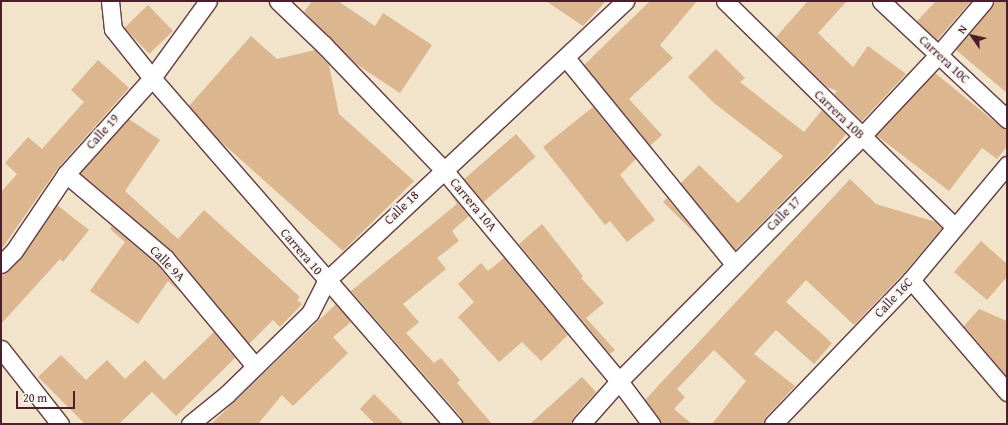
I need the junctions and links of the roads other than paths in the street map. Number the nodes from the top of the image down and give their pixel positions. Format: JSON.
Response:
{"nodes":[{"id":1,"x":110,"y":1,"type":"edge"},
{"id":2,"x":208,"y":1,"type":"edge"},
{"id":3,"x":278,"y":1,"type":"edge"},
{"id":4,"x":625,"y":1,"type":"edge"},
{"id":5,"x":725,"y":1,"type":"edge"},
{"id":6,"x":881,"y":1,"type":"edge"},
{"id":7,"x":984,"y":1,"type":"edge"},
{"id":8,"x":938,"y":55,"type":"junction"},
{"id":9,"x":566,"y":58,"type":"junction"},
{"id":10,"x":152,"y":78,"type":"junction"},
{"id":11,"x":1007,"y":119,"type":"edge"},
{"id":12,"x":861,"y":137,"type":"junction"},
{"id":13,"x":1007,"y":165,"type":"edge"},
{"id":14,"x":443,"y":170,"type":"junction"},
{"id":15,"x":66,"y":174,"type":"junction"},
{"id":16,"x":955,"y":226,"type":"junction"},
{"id":17,"x":1,"y":264,"type":"edge"},
{"id":18,"x":734,"y":264,"type":"junction"},
{"id":19,"x":911,"y":280,"type":"junction"},
{"id":20,"x":326,"y":281,"type":"junction"},
{"id":21,"x":1,"y":349,"type":"edge"},
{"id":22,"x":255,"y":366,"type":"junction"},
{"id":23,"x":619,"y":381,"type":"junction"},
{"id":24,"x":1007,"y":392,"type":"edge"},
{"id":25,"x":60,"y":424,"type":"edge"},
{"id":26,"x":190,"y":424,"type":"edge"},
{"id":27,"x":452,"y":424,"type":"edge"},
{"id":28,"x":581,"y":424,"type":"edge"},
{"id":29,"x":651,"y":424,"type":"edge"},
{"id":30,"x":773,"y":424,"type":"edge"}],
"edges":[{"from":1,"to":10,"type":"street","name":"Carrera 10"},
{"from":2,"to":10,"type":"street","name":"Calle 19"},
{"from":3,"to":14,"type":"street","name":"Carrera 10A"},
{"from":4,"to":9,"type":"street","name":"Calle 18"},
{"from":5,"to":12,"type":"street","name":"Carrera 10B"},
{"from":6,"to":8,"type":"street","name":"Carrera 10C"},
{"from":7,"to":8,"type":"street","name":"Calle 17"},
{"from":8,"to":11,"type":"street","name":"Carrera 10C"},
{"from":8,"to":12,"type":"street","name":"Calle 17"},
{"from":9,"to":14,"type":"street","name":"Calle 18"},
{"from":9,"to":18,"type":"street"},
{"from":10,"to":15,"type":"street","name":"Calle 19"},
{"from":10,"to":20,"type":"street","name":"Carrera 10"},
{"from":12,"to":16,"type":"street","name":"Carrera 10B"},
{"from":12,"to":18,"type":"street","name":"Calle 17"},
{"from":13,"to":16,"type":"street","name":"Calle 16C"},
{"from":14,"to":20,"type":"street","name":"Calle 18"},
{"from":14,"to":23,"type":"street","name":"Carrera 10A"},
{"from":15,"to":17,"type":"street","name":"Calle 19"},
{"from":15,"to":22,"type":"street","name":"Calle 9A"},
{"from":16,"to":19,"type":"street","name":"Calle 16C"},
{"from":18,"to":23,"type":"street","name":"Calle 17"},
{"from":19,"to":24,"type":"street"},
{"from":19,"to":30,"type":"street","name":"Calle 16C"},
{"from":20,"to":22,"type":"street","name":"Calle 18"},
{"from":20,"to":27,"type":"street","name":"Carrera 10"},
{"from":21,"to":25,"type":"street"},
{"from":22,"to":26,"type":"street","name":"Calle 18"},
{"from":23,"to":28,"type":"street","name":"Calle 17"},
{"from":23,"to":29,"type":"street","name":"Carrera 10A"}]}
